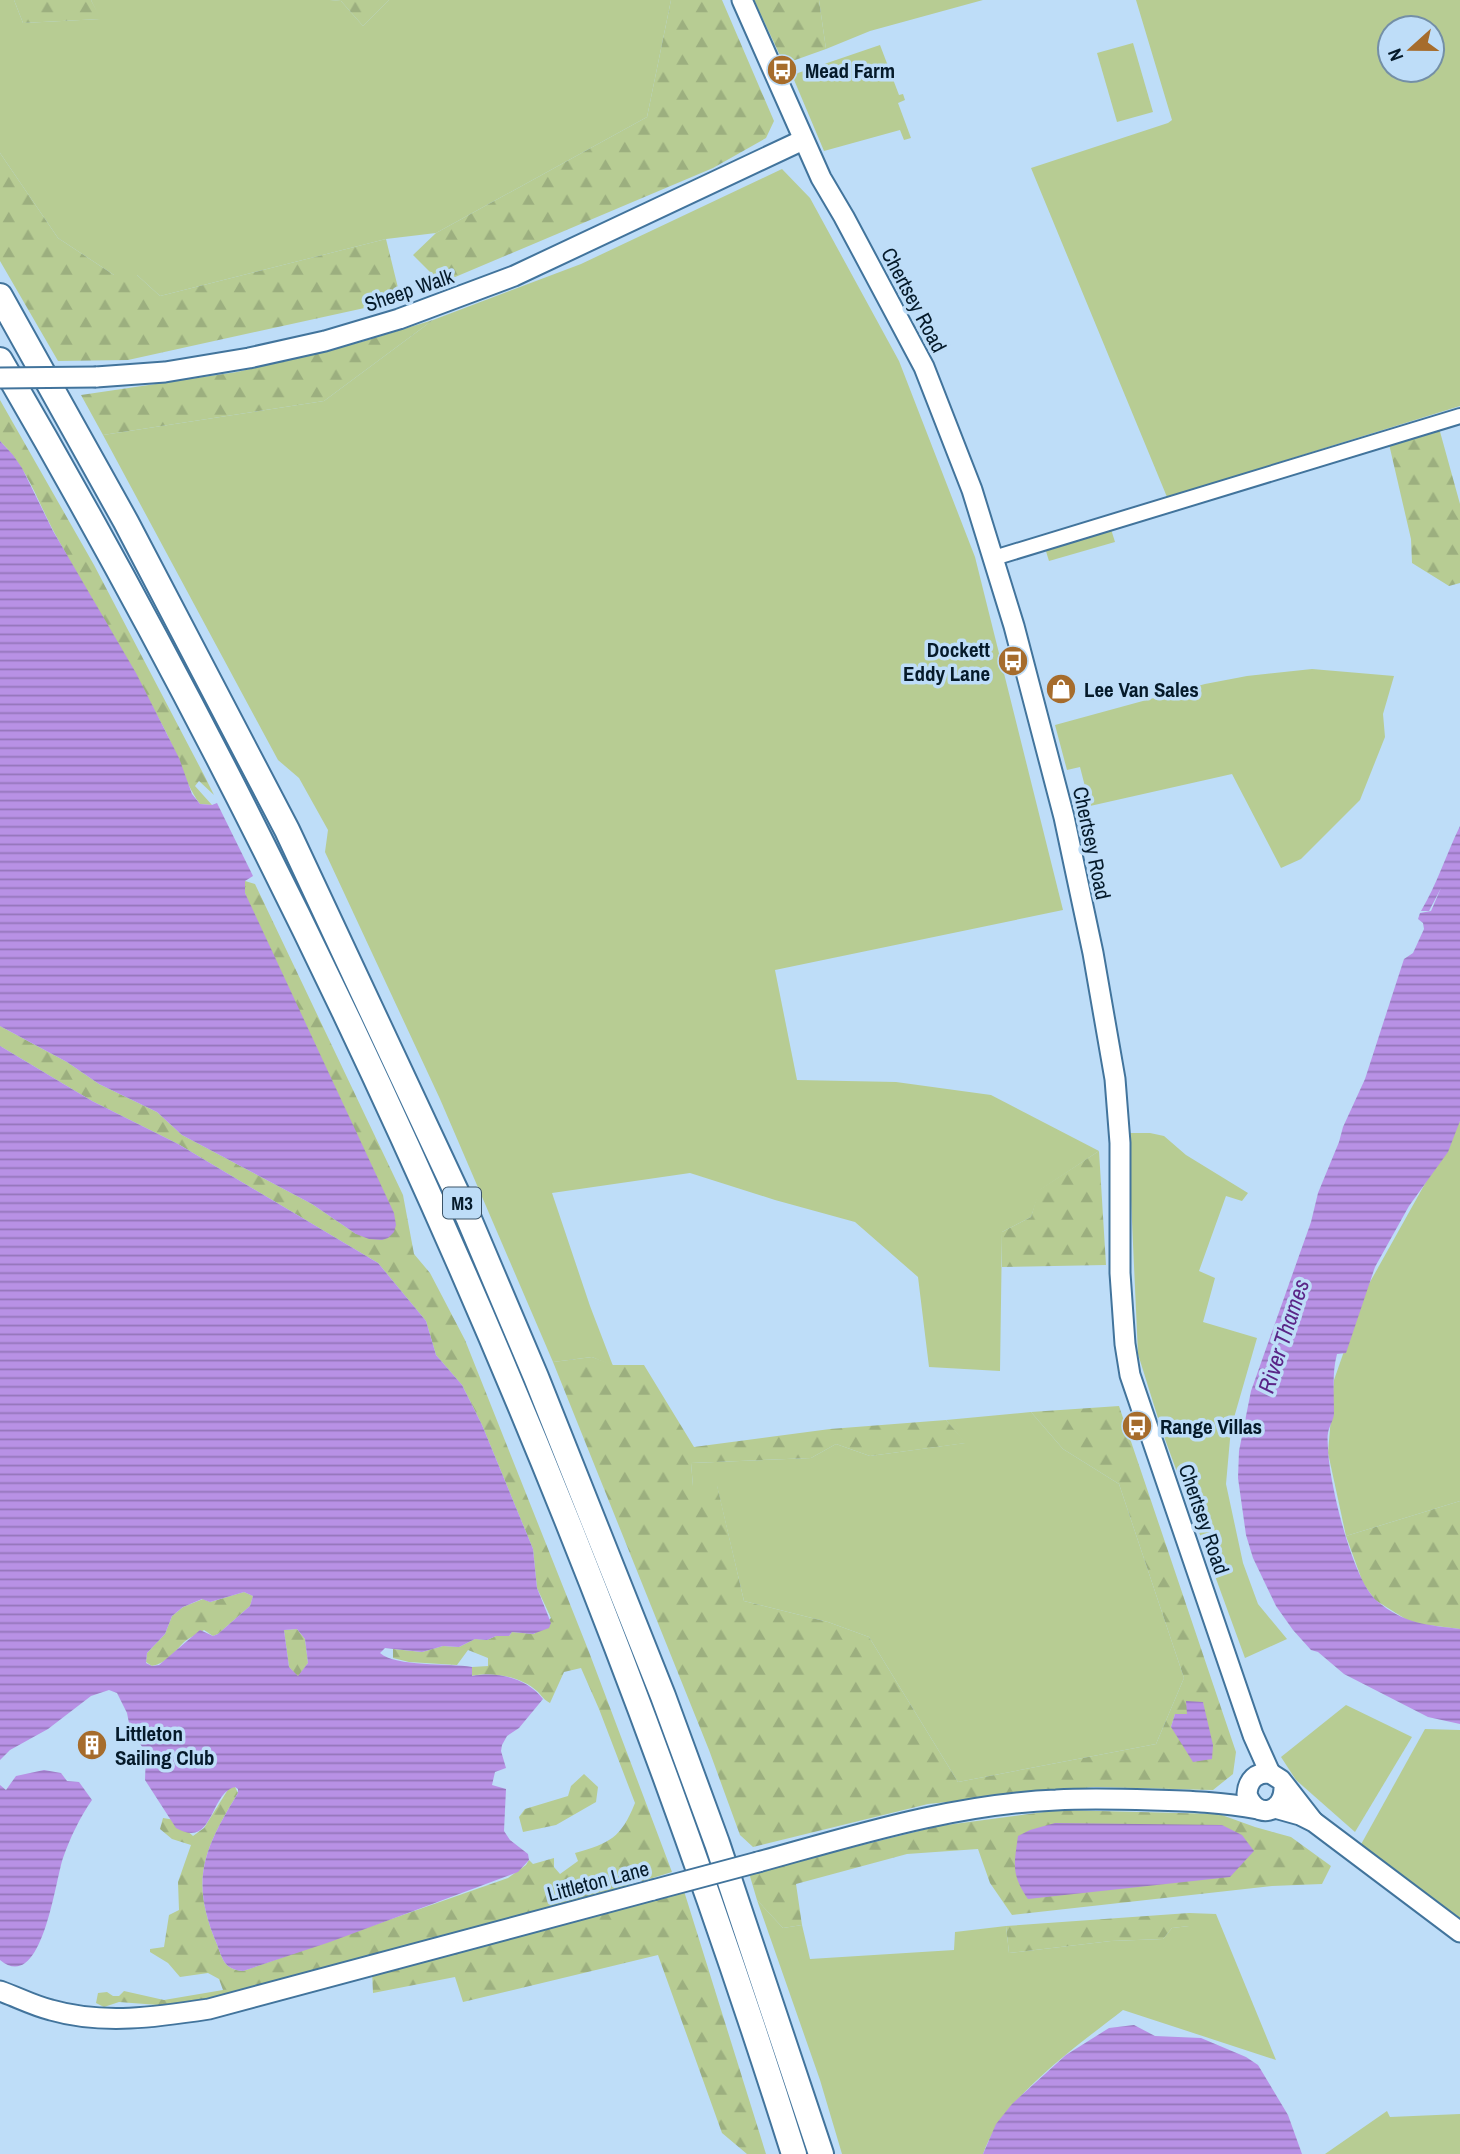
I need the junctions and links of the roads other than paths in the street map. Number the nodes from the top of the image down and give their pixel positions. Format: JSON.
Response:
{"nodes":[{"id":1,"x":742,"y":0,"type":"edge"},
{"id":2,"x":803,"y":140,"type":"junction"},
{"id":3,"x":0,"y":296,"type":"edge"},
{"id":4,"x":0,"y":360,"type":"edge"},
{"id":5,"x":0,"y":378,"type":"edge"},
{"id":6,"x":1460,"y":416,"type":"edge"},
{"id":7,"x":994,"y":558,"type":"junction"},
{"id":8,"x":1264,"y":1781,"type":"junction"},
{"id":9,"x":1214,"y":1802,"type":"junction"},
{"id":10,"x":1266,"y":1809,"type":"junction"},
{"id":11,"x":1314,"y":1822,"type":"junction"},
{"id":12,"x":1460,"y":1932,"type":"edge"},
{"id":13,"x":0,"y":1991,"type":"edge"},
{"id":14,"x":794,"y":2154,"type":"edge"},
{"id":15,"x":821,"y":2154,"type":"edge"}],
"edges":[{"from":1,"to":2,"type":"main road","name":"Chertsey Road"},
{"from":2,"to":5,"type":"main road","name":"Sheep Walk","bridge":true},
{"from":2,"to":7,"type":"main road","name":"Chertsey Road"},
{"from":3,"to":15,"type":"highway","number":"M3"},
{"from":4,"to":14,"type":"highway","number":"M3"},
{"from":6,"to":7,"type":"street"},
{"from":7,"to":8,"type":"main road","name":"Chertsey Road"},
{"from":8,"to":9,"type":"main road"},
{"from":8,"to":10,"type":"main road"},
{"from":8,"to":10,"type":"main road"},
{"from":8,"to":11,"type":"main road"},
{"from":9,"to":10,"type":"main road","name":"Littleton Lane"},
{"from":9,"to":13,"type":"main road","name":"Littleton Lane","bridge":true},
{"from":10,"to":11,"type":"main road","name":"Littleton Lane"},
{"from":11,"to":12,"type":"main road"}]}
